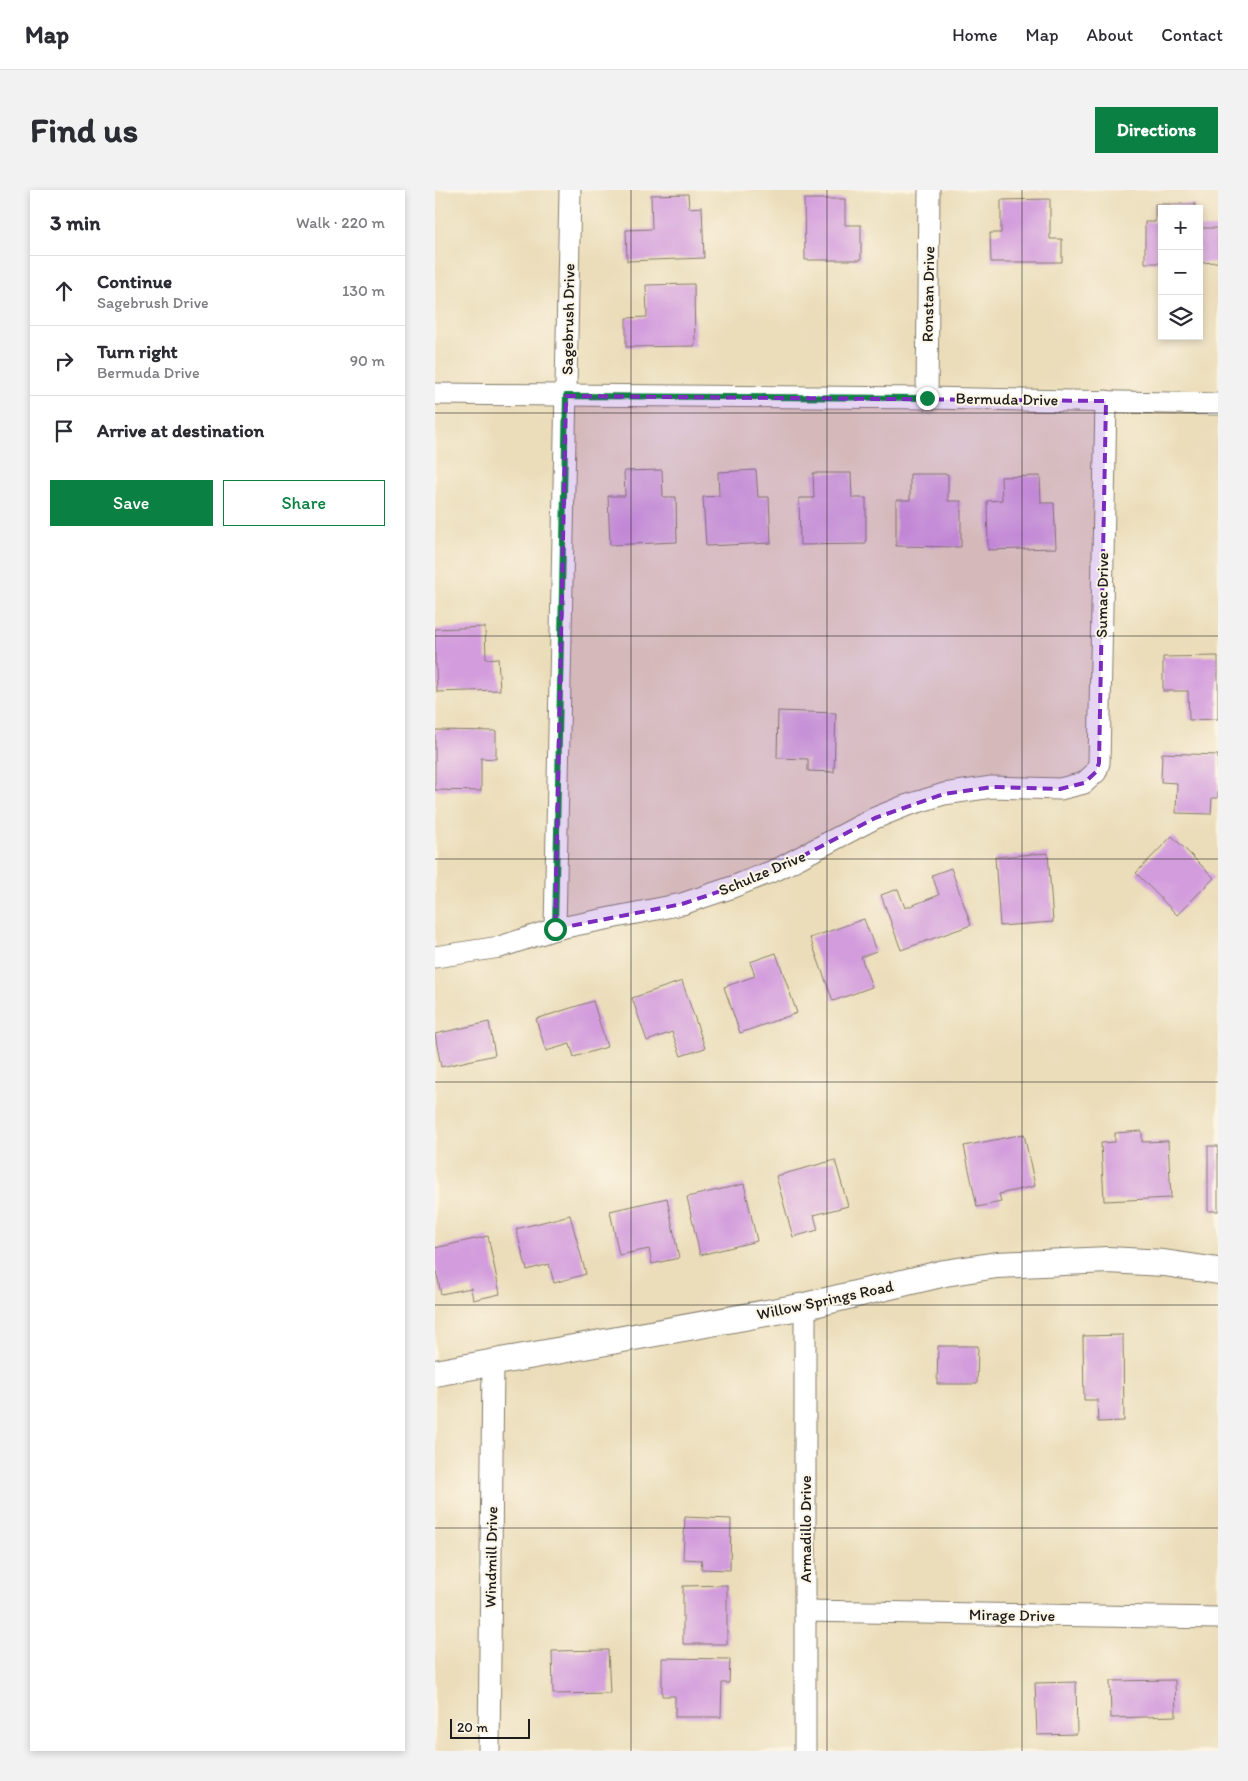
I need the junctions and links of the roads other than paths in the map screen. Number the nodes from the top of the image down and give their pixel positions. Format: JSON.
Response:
{"nodes":[{"id":1,"x":570,"y":190,"type":"edge"},
{"id":2,"x":929,"y":190,"type":"edge"},
{"id":3,"x":435,"y":394,"type":"edge"},
{"id":4,"x":566,"y":396,"type":"junction"},
{"id":5,"x":927,"y":398,"type":"junction"},
{"id":6,"x":1106,"y":400,"type":"junction"},
{"id":7,"x":1218,"y":404,"type":"edge"},
{"id":8,"x":1084,"y":783,"type":"joint"},
{"id":9,"x":555,"y":929,"type":"junction"},
{"id":10,"x":435,"y":957,"type":"edge"},
{"id":11,"x":1218,"y":1271,"type":"edge"},
{"id":12,"x":805,"y":1306,"type":"junction"},
{"id":13,"x":493,"y":1362,"type":"junction"},
{"id":14,"x":435,"y":1373,"type":"edge"},
{"id":15,"x":805,"y":1611,"type":"junction"},
{"id":16,"x":1218,"y":1618,"type":"edge"},
{"id":17,"x":489,"y":1751,"type":"edge"},
{"id":18,"x":805,"y":1751,"type":"edge"}],
"edges":[{"from":1,"to":4,"type":"street","name":"Sagebrush Drive"},
{"from":2,"to":5,"type":"street","name":"Ronstan Drive"},
{"from":3,"to":4,"type":"street","name":"Bermuda Drive"},
{"from":4,"to":5,"type":"street","name":"Bermuda Drive"},
{"from":4,"to":9,"type":"street","name":"Sagebrush Drive"},
{"from":5,"to":6,"type":"street","name":"Bermuda Drive"},
{"from":6,"to":7,"type":"street","name":"Bermuda Drive"},
{"from":6,"to":8,"type":"street","name":"Sumac Drive"},
{"from":8,"to":9,"type":"street","name":"Schulze Drive"},
{"from":9,"to":10,"type":"street","name":"Schulze Drive"},
{"from":11,"to":12,"type":"street","name":"Willow Springs Road"},
{"from":12,"to":13,"type":"street","name":"Willow Springs Road"},
{"from":12,"to":15,"type":"street","name":"Armadillo Drive"},
{"from":13,"to":14,"type":"street","name":"Willow Springs Road"},
{"from":13,"to":17,"type":"street","name":"Windmill Drive"},
{"from":15,"to":16,"type":"street","name":"Mirage Drive"},
{"from":15,"to":18,"type":"street","name":"Armadillo Drive"}]}
